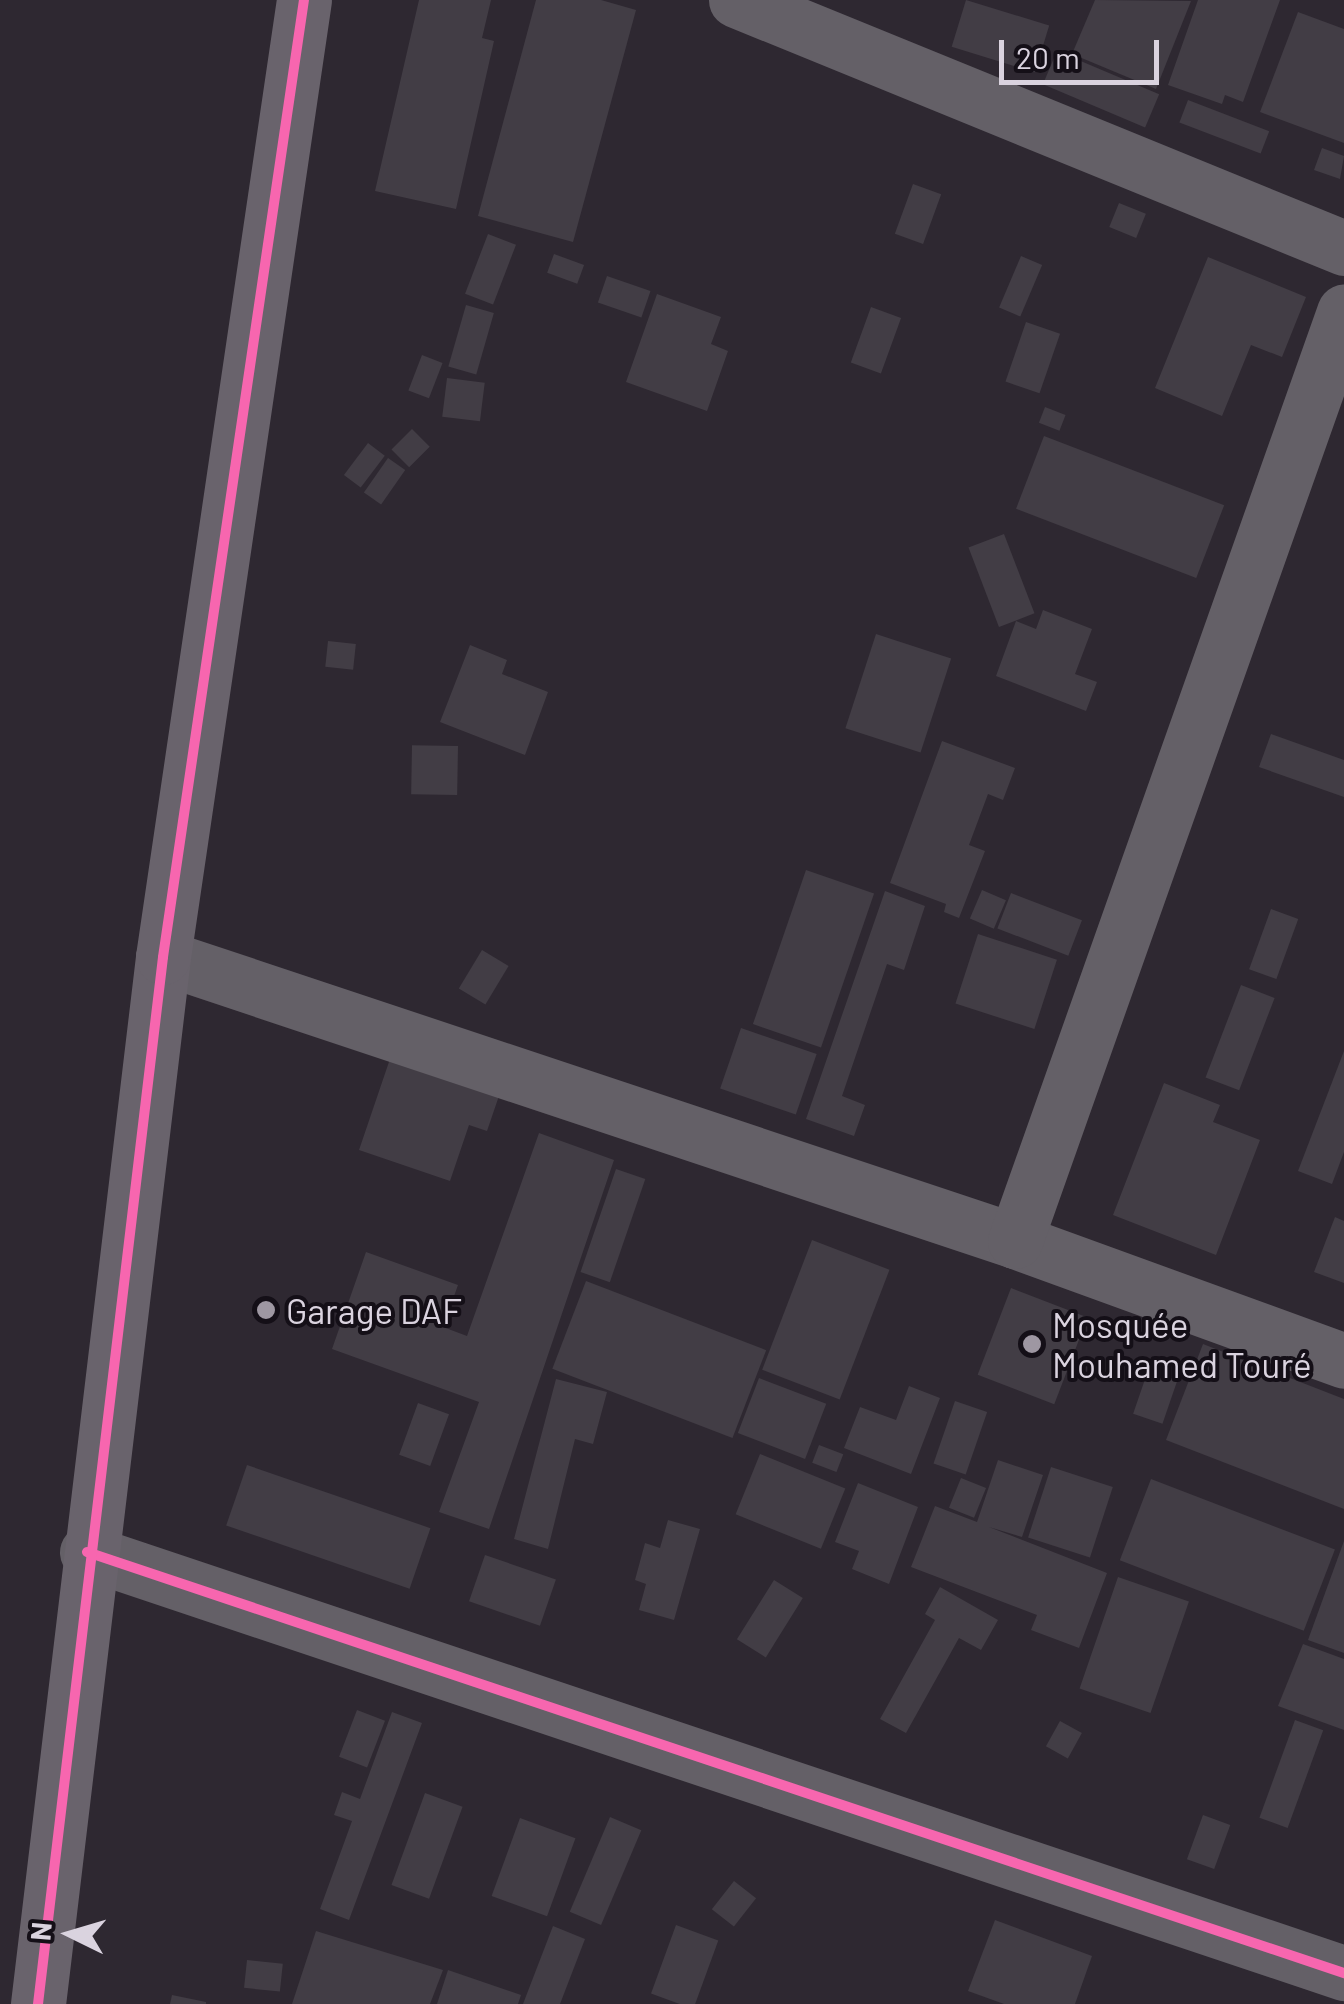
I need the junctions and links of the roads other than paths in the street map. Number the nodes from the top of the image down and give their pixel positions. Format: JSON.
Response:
{"nodes":[{"id":1,"x":304,"y":0,"type":"edge"},
{"id":2,"x":736,"y":0,"type":"edge"},
{"id":3,"x":1344,"y":248,"type":"edge"},
{"id":4,"x":1344,"y":312,"type":"edge"},
{"id":5,"x":164,"y":957,"type":"junction"},
{"id":6,"x":1015,"y":1241,"type":"junction"},
{"id":7,"x":1344,"y":1361,"type":"edge"},
{"id":8,"x":87,"y":1552,"type":"junction"},
{"id":9,"x":1344,"y":1973,"type":"edge"},
{"id":10,"x":38,"y":2004,"type":"edge"}],
"edges":[{"from":1,"to":5,"type":"street"},
{"from":2,"to":3,"type":"street"},
{"from":4,"to":6,"type":"street"},
{"from":5,"to":6,"type":"street"},
{"from":5,"to":8,"type":"street"},
{"from":6,"to":7,"type":"street"},
{"from":8,"to":9,"type":"street"},
{"from":8,"to":10,"type":"street"}]}
